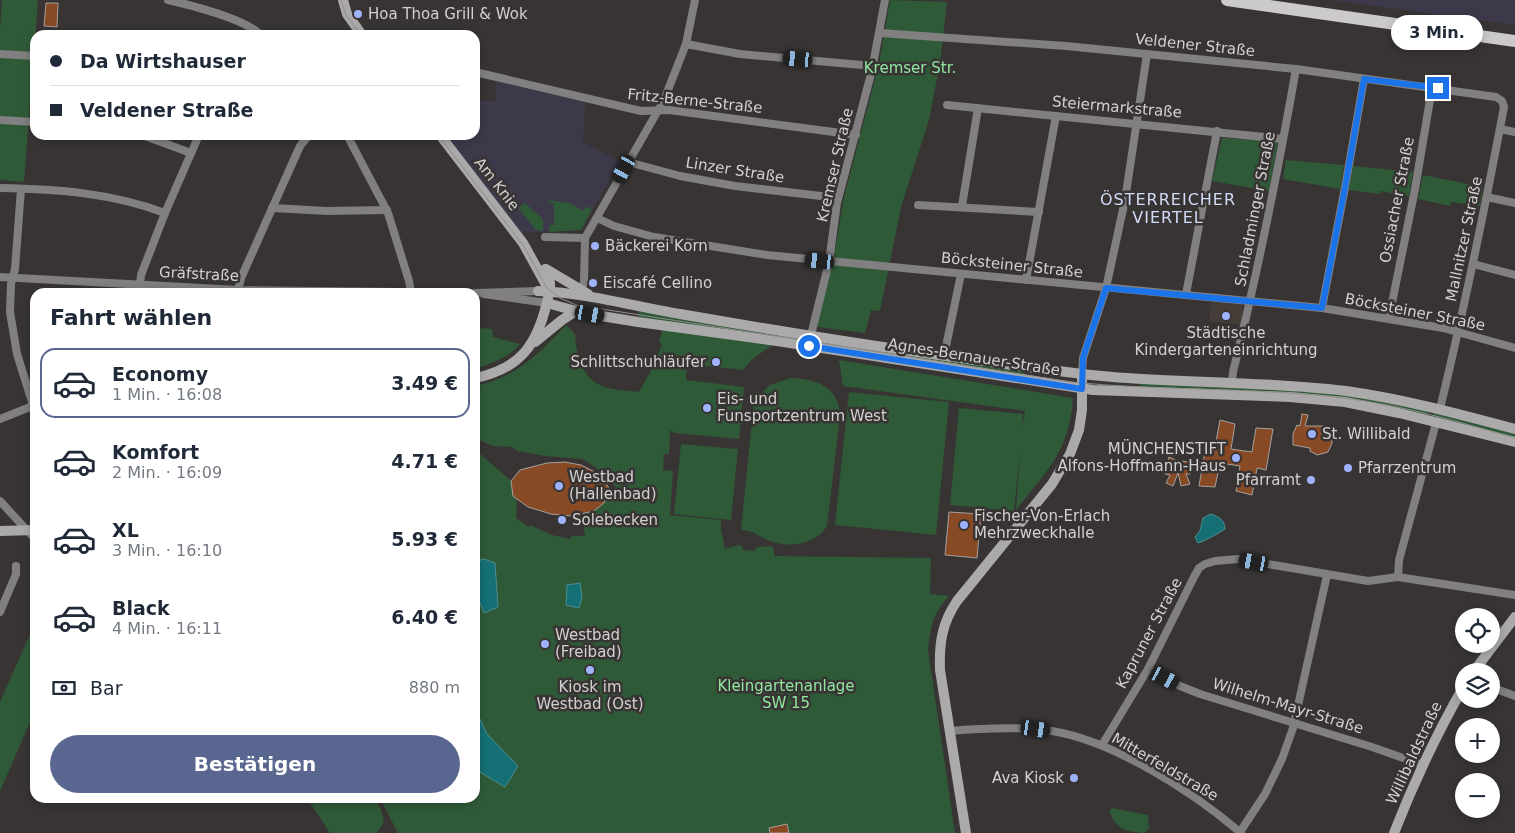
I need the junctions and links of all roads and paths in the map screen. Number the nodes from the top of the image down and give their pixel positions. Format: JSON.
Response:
{"nodes":[{"id":1,"x":168,"y":0,"type":"edge"},
{"id":2,"x":343,"y":0,"type":"edge"},
{"id":3,"x":695,"y":0,"type":"edge"},
{"id":4,"x":885,"y":0,"type":"edge"},
{"id":5,"x":1227,"y":0,"type":"edge"},
{"id":6,"x":249,"y":30,"type":"edge"},
{"id":7,"x":358,"y":30,"type":"edge"},
{"id":8,"x":880,"y":33,"type":"junction"},
{"id":9,"x":1515,"y":41,"type":"edge"},
{"id":10,"x":686,"y":44,"type":"junction"},
{"id":11,"x":0,"y":54,"type":"edge"},
{"id":12,"x":1147,"y":54,"type":"junction"},
{"id":13,"x":30,"y":56,"type":"edge"},
{"id":14,"x":873,"y":66,"type":"junction"},
{"id":15,"x":1296,"y":69,"type":"junction"},
{"id":16,"x":480,"y":73,"type":"edge"},
{"id":17,"x":1364,"y":79,"type":"junction"},
{"id":18,"x":1432,"y":88,"type":"junction"},
{"id":19,"x":1504,"y":104,"type":"joint"},
{"id":20,"x":947,"y":105,"type":"dead end"},
{"id":21,"x":978,"y":108,"type":"junction"},
{"id":22,"x":658,"y":111,"type":"junction"},
{"id":23,"x":1056,"y":116,"type":"junction"},
{"id":24,"x":0,"y":120,"type":"edge"},
{"id":25,"x":30,"y":122,"type":"edge"},
{"id":26,"x":1137,"y":122,"type":"junction"},
{"id":27,"x":1500,"y":129,"type":"junction"},
{"id":28,"x":1218,"y":131,"type":"junction"},
{"id":29,"x":1515,"y":132,"type":"edge"},
{"id":30,"x":856,"y":136,"type":"junction"},
{"id":31,"x":1283,"y":139,"type":"junction"},
{"id":32,"x":156,"y":140,"type":"edge"},
{"id":33,"x":197,"y":140,"type":"edge"},
{"id":34,"x":305,"y":140,"type":"edge"},
{"id":35,"x":350,"y":140,"type":"edge"},
{"id":36,"x":444,"y":140,"type":"edge"},
{"id":37,"x":191,"y":153,"type":"junction"},
{"id":38,"x":628,"y":162,"type":"junction"},
{"id":39,"x":0,"y":188,"type":"edge"},
{"id":40,"x":21,"y":189,"type":"junction"},
{"id":41,"x":1487,"y":197,"type":"junction"},
{"id":42,"x":838,"y":198,"type":"junction"},
{"id":43,"x":1515,"y":203,"type":"edge"},
{"id":44,"x":918,"y":205,"type":"dead end"},
{"id":45,"x":962,"y":206,"type":"junction"},
{"id":46,"x":272,"y":208,"type":"junction"},
{"id":47,"x":387,"y":210,"type":"junction"},
{"id":48,"x":1039,"y":212,"type":"junction"},
{"id":49,"x":165,"y":213,"type":"junction"},
{"id":50,"x":597,"y":218,"type":"junction"},
{"id":51,"x":545,"y":237,"type":"dead end"},
{"id":52,"x":585,"y":238,"type":"junction"},
{"id":53,"x":529,"y":253,"type":"junction"},
{"id":54,"x":829,"y":262,"type":"junction"},
{"id":55,"x":1473,"y":264,"type":"junction"},
{"id":56,"x":546,"y":269,"type":"junction"},
{"id":57,"x":961,"y":274,"type":"junction"},
{"id":58,"x":1515,"y":274,"type":"edge"},
{"id":59,"x":0,"y":277,"type":"edge"},
{"id":60,"x":12,"y":277,"type":"junction"},
{"id":61,"x":562,"y":280,"type":"joint"},
{"id":62,"x":1026,"y":280,"type":"junction"},
{"id":63,"x":140,"y":285,"type":"junction"},
{"id":64,"x":159,"y":288,"type":"edge"},
{"id":65,"x":238,"y":288,"type":"edge"},
{"id":66,"x":410,"y":288,"type":"edge"},
{"id":67,"x":1106,"y":288,"type":"junction"},
{"id":68,"x":581,"y":290,"type":"junction"},
{"id":69,"x":538,"y":291,"type":"junction"},
{"id":70,"x":553,"y":292,"type":"junction"},
{"id":71,"x":480,"y":294,"type":"edge"},
{"id":72,"x":484,"y":294,"type":"junction"},
{"id":73,"x":1186,"y":294,"type":"junction"},
{"id":74,"x":593,"y":296,"type":"junction"},
{"id":75,"x":1250,"y":302,"type":"junction"},
{"id":76,"x":547,"y":303,"type":"junction"},
{"id":77,"x":1322,"y":308,"type":"junction"},
{"id":78,"x":576,"y":312,"type":"junction"},
{"id":79,"x":1389,"y":318,"type":"junction"},
{"id":80,"x":1458,"y":332,"type":"junction"},
{"id":81,"x":811,"y":335,"type":"junction"},
{"id":82,"x":530,"y":347,"type":"junction"},
{"id":83,"x":1515,"y":348,"type":"edge"},
{"id":84,"x":944,"y":356,"type":"junction"},
{"id":85,"x":1082,"y":374,"type":"junction"},
{"id":86,"x":480,"y":376,"type":"edge"},
{"id":87,"x":1232,"y":383,"type":"junction"},
{"id":88,"x":1082,"y":389,"type":"junction"},
{"id":89,"x":30,"y":393,"type":"edge"},
{"id":90,"x":30,"y":407,"type":"edge"},
{"id":91,"x":1440,"y":409,"type":"junction"},
{"id":92,"x":0,"y":419,"type":"edge"},
{"id":93,"x":1436,"y":423,"type":"junction"},
{"id":94,"x":1515,"y":429,"type":"edge"},
{"id":95,"x":1515,"y":442,"type":"edge"},
{"id":96,"x":0,"y":501,"type":"edge"},
{"id":97,"x":0,"y":530,"type":"edge"},
{"id":98,"x":30,"y":530,"type":"edge"},
{"id":99,"x":16,"y":566,"type":"dead end"},
{"id":100,"x":1327,"y":575,"type":"junction"},
{"id":101,"x":1398,"y":577,"type":"junction"},
{"id":102,"x":1515,"y":595,"type":"edge"},
{"id":103,"x":0,"y":612,"type":"edge"},
{"id":104,"x":1515,"y":617,"type":"edge"},
{"id":105,"x":1480,"y":663,"type":"edge"},
{"id":106,"x":1148,"y":669,"type":"junction"},
{"id":107,"x":1500,"y":690,"type":"edge"},
{"id":108,"x":1515,"y":696,"type":"edge"},
{"id":109,"x":1455,"y":701,"type":"edge"},
{"id":110,"x":1295,"y":722,"type":"junction"},
{"id":111,"x":949,"y":730,"type":"junction"},
{"id":112,"x":1102,"y":745,"type":"junction"},
{"id":113,"x":1423,"y":765,"type":"junction"},
{"id":114,"x":1240,"y":832,"type":"edge"},
{"id":115,"x":966,"y":833,"type":"edge"},
{"id":116,"x":1394,"y":833,"type":"edge"}],
"edges":[{"from":1,"to":6,"type":"street"},
{"from":2,"to":7,"type":"main road"},
{"from":3,"to":10,"type":"street"},
{"from":4,"to":8,"type":"street","name":"Kremser Straße"},
{"from":5,"to":9,"type":"main road"},
{"from":8,"to":12,"type":"street","name":"Veldener Straße"},
{"from":8,"to":14,"type":"street","name":"Kremser Straße"},
{"from":10,"to":14,"type":"street"},
{"from":10,"to":22,"type":"street"},
{"from":11,"to":13,"type":"street"},
{"from":12,"to":15,"type":"street","name":"Veldener Straße"},
{"from":12,"to":26,"type":"street"},
{"from":14,"to":30,"type":"street","name":"Kremser Straße"},
{"from":15,"to":17,"type":"street","name":"Veldener Straße"},
{"from":15,"to":31,"type":"street","name":"Schladminger Straße"},
{"from":16,"to":22,"type":"street","name":"Fritz-Berne-Straße"},
{"from":17,"to":18,"type":"street","name":"Veldener Straße"},
{"from":17,"to":77,"type":"street"},
{"from":18,"to":19,"type":"street","name":"Veldener Straße"},
{"from":18,"to":79,"type":"street","name":"Ossiacher Straße"},
{"from":19,"to":27,"type":"street","name":"Mallnitzer Straße"},
{"from":20,"to":21,"type":"street","name":"Steiermarkstraße"},
{"from":21,"to":23,"type":"street","name":"Steiermarkstraße"},
{"from":21,"to":45,"type":"street"},
{"from":22,"to":30,"type":"street","name":"Fritz-Berne-Straße"},
{"from":22,"to":38,"type":"street"},
{"from":23,"to":26,"type":"street","name":"Steiermarkstraße"},
{"from":23,"to":48,"type":"street"},
{"from":24,"to":25,"type":"street"},
{"from":26,"to":28,"type":"street","name":"Steiermarkstraße"},
{"from":26,"to":67,"type":"street"},
{"from":27,"to":29,"type":"street"},
{"from":27,"to":41,"type":"street","name":"Mallnitzer Straße"},
{"from":28,"to":31,"type":"street","name":"Steiermarkstraße"},
{"from":28,"to":73,"type":"street"},
{"from":30,"to":42,"type":"street","name":"Kremser Straße"},
{"from":31,"to":75,"type":"street","name":"Schladminger Straße"},
{"from":32,"to":37,"type":"street"},
{"from":33,"to":37,"type":"street"},
{"from":34,"to":46,"type":"street"},
{"from":35,"to":47,"type":"street"},
{"from":36,"to":53,"type":"main road","name":"Am Knie"},
{"from":37,"to":49,"type":"street"},
{"from":38,"to":42,"type":"street","name":"Linzer Straße"},
{"from":38,"to":50,"type":"street"},
{"from":39,"to":40,"type":"street"},
{"from":40,"to":49,"type":"street"},
{"from":40,"to":60,"type":"street"},
{"from":41,"to":43,"type":"street"},
{"from":41,"to":55,"type":"street","name":"Mallnitzer Straße"},
{"from":42,"to":54,"type":"street","name":"Kremser Straße"},
{"from":44,"to":45,"type":"street"},
{"from":45,"to":48,"type":"street"},
{"from":46,"to":47,"type":"street"},
{"from":46,"to":65,"type":"street"},
{"from":47,"to":66,"type":"street"},
{"from":48,"to":62,"type":"street"},
{"from":49,"to":63,"type":"street"},
{"from":50,"to":52,"type":"street"},
{"from":50,"to":54,"type":"street","name":"Böcksteiner Straße"},
{"from":51,"to":52,"type":"street"},
{"from":52,"to":68,"type":"street"},
{"from":53,"to":56,"type":"main road","name":"Am Knie"},
{"from":53,"to":70,"type":"main road","name":"Am Knie"},
{"from":54,"to":57,"type":"street","name":"Böcksteiner Straße"},
{"from":54,"to":81,"type":"street","name":"Kremser Straße"},
{"from":55,"to":58,"type":"street"},
{"from":55,"to":80,"type":"street","name":"Mallnitzer Straße"},
{"from":56,"to":61,"type":"main road","name":"Am Knie"},
{"from":56,"to":70,"type":"main road"},
{"from":57,"to":62,"type":"street","name":"Böcksteiner Straße"},
{"from":57,"to":84,"type":"street"},
{"from":59,"to":60,"type":"street","name":"Gräfstraße"},
{"from":60,"to":63,"type":"street","name":"Gräfstraße"},
{"from":60,"to":89,"type":"street"},
{"from":61,"to":68,"type":"main road","name":"Agnes-Bernauer-Straße"},
{"from":62,"to":67,"type":"street","name":"Böcksteiner Straße"},
{"from":63,"to":64,"type":"street","name":"Gräfstraße"},
{"from":67,"to":73,"type":"street","name":"Böcksteiner Straße"},
{"from":67,"to":85,"type":"street"},
{"from":68,"to":74,"type":"main road","name":"Agnes-Bernauer-Straße"},
{"from":69,"to":70,"type":"main road","name":"Agnes-Bernauer-Straße"},
{"from":69,"to":72,"type":"street"},
{"from":69,"to":76,"type":"main road"},
{"from":70,"to":74,"type":"main road","name":"Agnes-Bernauer-Straße"},
{"from":70,"to":76,"type":"main road"},
{"from":71,"to":72,"type":"street"},
{"from":72,"to":76,"type":"street"},
{"from":73,"to":75,"type":"street","name":"Böcksteiner Straße"},
{"from":74,"to":81,"type":"main road","name":"Agnes-Bernauer-Straße"},
{"from":75,"to":77,"type":"street","name":"Böcksteiner Straße"},
{"from":75,"to":87,"type":"street","name":"Schladminger Straße"},
{"from":76,"to":78,"type":"main road","name":"Agnes-Bernauer-Straße"},
{"from":76,"to":82,"type":"main road"},
{"from":77,"to":79,"type":"street","name":"Böcksteiner Straße"},
{"from":78,"to":82,"type":"main road"},
{"from":78,"to":88,"type":"main road","name":"Agnes-Bernauer-Straße"},
{"from":79,"to":80,"type":"street","name":"Böcksteiner Straße"},
{"from":80,"to":83,"type":"street","name":"Böcksteiner Straße"},
{"from":80,"to":91,"type":"street","name":"Mallnitzer Straße"},
{"from":81,"to":84,"type":"main road","name":"Agnes-Bernauer-Straße"},
{"from":82,"to":86,"type":"main road"},
{"from":84,"to":85,"type":"main road","name":"Agnes-Bernauer-Straße"},
{"from":85,"to":87,"type":"main road","name":"Agnes-Bernauer-Straße"},
{"from":85,"to":88,"type":"main road"},
{"from":87,"to":91,"type":"main road","name":"Agnes-Bernauer-Straße"},
{"from":88,"to":93,"type":"main road","name":"Agnes-Bernauer-Straße"},
{"from":88,"to":111,"type":"main road"},
{"from":90,"to":92,"type":"street"},
{"from":91,"to":94,"type":"main road","name":"Agnes-Bernauer-Straße"},
{"from":93,"to":95,"type":"main road","name":"Agnes-Bernauer-Straße"},
{"from":93,"to":101,"type":"street"},
{"from":96,"to":98,"type":"street"},
{"from":97,"to":98,"type":"main road"},
{"from":99,"to":103,"type":"street"},
{"from":100,"to":101,"type":"street"},
{"from":100,"to":106,"type":"street","name":"Kapruner Straße"},
{"from":100,"to":110,"type":"street"},
{"from":101,"to":102,"type":"street"},
{"from":104,"to":105,"type":"main road"},
{"from":106,"to":110,"type":"street","name":"Wilhelm-Mayr-Straße"},
{"from":106,"to":112,"type":"street","name":"Kapruner Straße"},
{"from":107,"to":108,"type":"street"},
{"from":109,"to":113,"type":"main road","name":"Willibaldstraße"},
{"from":110,"to":113,"type":"street","name":"Wilhelm-Mayr-Straße"},
{"from":110,"to":114,"type":"street"},
{"from":111,"to":112,"type":"street","name":"Mitterfeldstraße"},
{"from":111,"to":115,"type":"main road"},
{"from":112,"to":114,"type":"street","name":"Mitterfeldstraße"},
{"from":113,"to":116,"type":"main road","name":"Willibaldstraße"}]}
